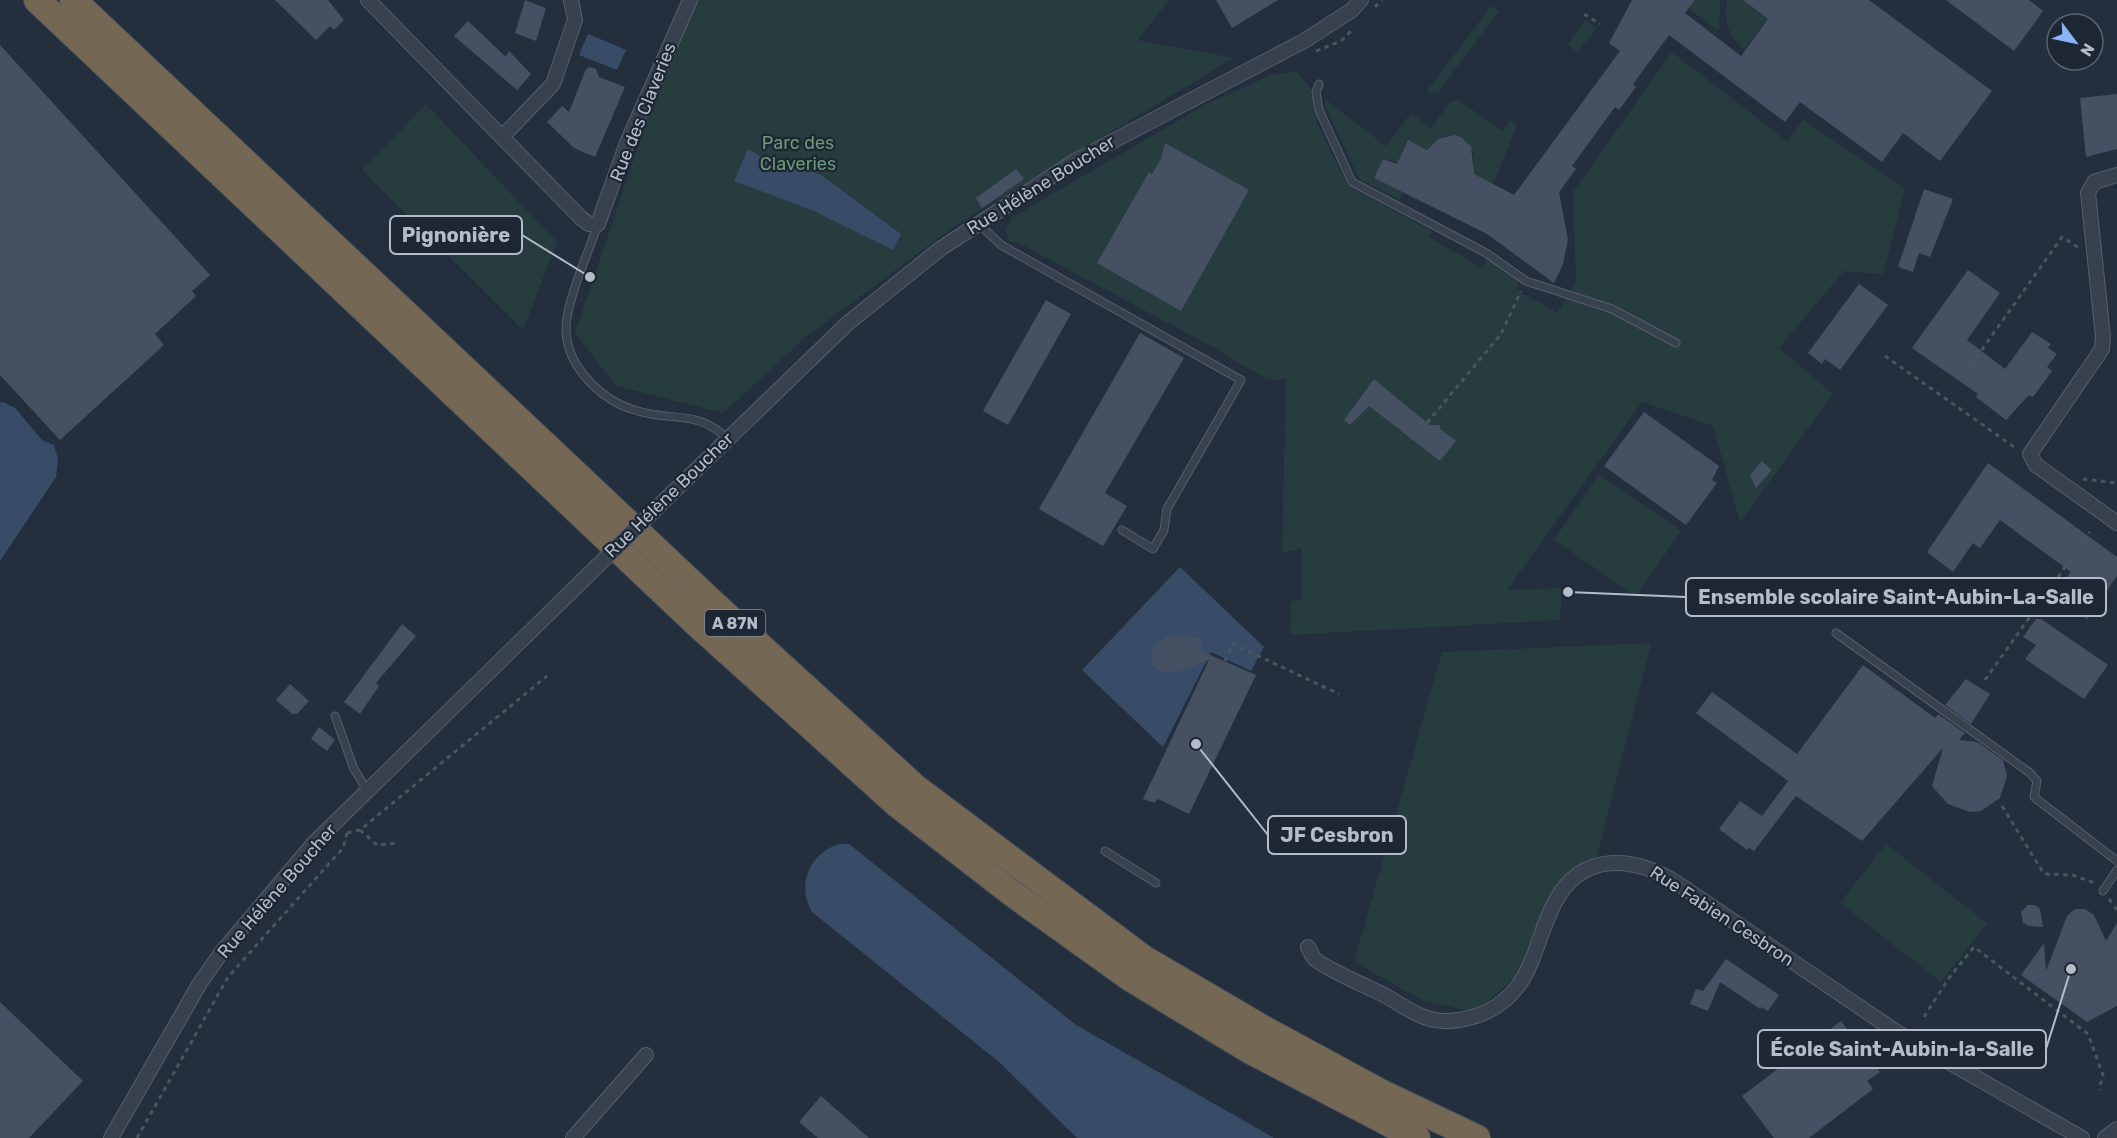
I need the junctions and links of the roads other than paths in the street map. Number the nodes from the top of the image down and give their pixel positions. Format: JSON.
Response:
{"nodes":[{"id":1,"x":37,"y":0,"type":"edge"},
{"id":2,"x":73,"y":0,"type":"edge"},
{"id":3,"x":92,"y":0,"type":"edge"},
{"id":4,"x":368,"y":0,"type":"edge"},
{"id":5,"x":571,"y":0,"type":"edge"},
{"id":6,"x":690,"y":0,"type":"edge"},
{"id":7,"x":1361,"y":0,"type":"edge"},
{"id":8,"x":157,"y":80,"type":"junction"},
{"id":9,"x":1319,"y":84,"type":"dead end"},
{"id":10,"x":502,"y":137,"type":"junction"},
{"id":11,"x":2117,"y":175,"type":"edge"},
{"id":12,"x":978,"y":223,"type":"junction"},
{"id":13,"x":598,"y":224,"type":"junction"},
{"id":14,"x":1676,"y":343,"type":"dead end"},
{"id":15,"x":728,"y":439,"type":"junction"},
{"id":16,"x":2117,"y":523,"type":"edge"},
{"id":17,"x":1122,"y":530,"type":"dead end"},
{"id":18,"x":1836,"y":633,"type":"dead end"},
{"id":19,"x":335,"y":716,"type":"dead end"},
{"id":20,"x":367,"y":790,"type":"junction"},
{"id":21,"x":1105,"y":851,"type":"dead end"},
{"id":22,"x":2117,"y":861,"type":"edge"},
{"id":23,"x":2117,"y":870,"type":"edge"},
{"id":24,"x":1155,"y":883,"type":"dead end"},
{"id":25,"x":2103,"y":891,"type":"road end"},
{"id":26,"x":1308,"y":947,"type":"dead end"},
{"id":27,"x":646,"y":1055,"type":"dead end"},
{"id":28,"x":2117,"y":1129,"type":"edge"},
{"id":29,"x":111,"y":1138,"type":"edge"},
{"id":30,"x":573,"y":1138,"type":"edge"},
{"id":31,"x":1417,"y":1138,"type":"edge"},
{"id":32,"x":1477,"y":1138,"type":"edge"},
{"id":33,"x":2082,"y":1138,"type":"edge"},
{"id":34,"x":2105,"y":1138,"type":"edge"}],
"edges":[{"from":1,"to":31,"type":"highway","number":"A 87N"},
{"from":2,"to":8,"type":"highway","number":"A 87N"},
{"from":3,"to":8,"type":"highway"},
{"from":4,"to":10,"type":"street"},
{"from":5,"to":10,"type":"street"},
{"from":6,"to":13,"type":"street","name":"Rue des Claveries"},
{"from":7,"to":12,"type":"street","name":"Rue Hélène Boucher"},
{"from":8,"to":32,"type":"highway","number":"A 87N"},
{"from":9,"to":14,"type":"lane"},
{"from":10,"to":13,"type":"street"},
{"from":11,"to":16,"type":"street"},
{"from":12,"to":15,"type":"street","name":"Rue Hélène Boucher"},
{"from":12,"to":17,"type":"lane"},
{"from":13,"to":15,"type":"lane"},
{"from":15,"to":20,"type":"street","name":"Rue Hélène Boucher","bridge":true},
{"from":18,"to":22,"type":"lane"},
{"from":19,"to":20,"type":"lane"},
{"from":20,"to":29,"type":"street","name":"Rue Hélène Boucher"},
{"from":21,"to":24,"type":"lane"},
{"from":23,"to":25,"type":"lane"},
{"from":26,"to":33,"type":"street","name":"Rue Fabien Cesbron"},
{"from":27,"to":30,"type":"street"},
{"from":28,"to":34,"type":"street"}]}
